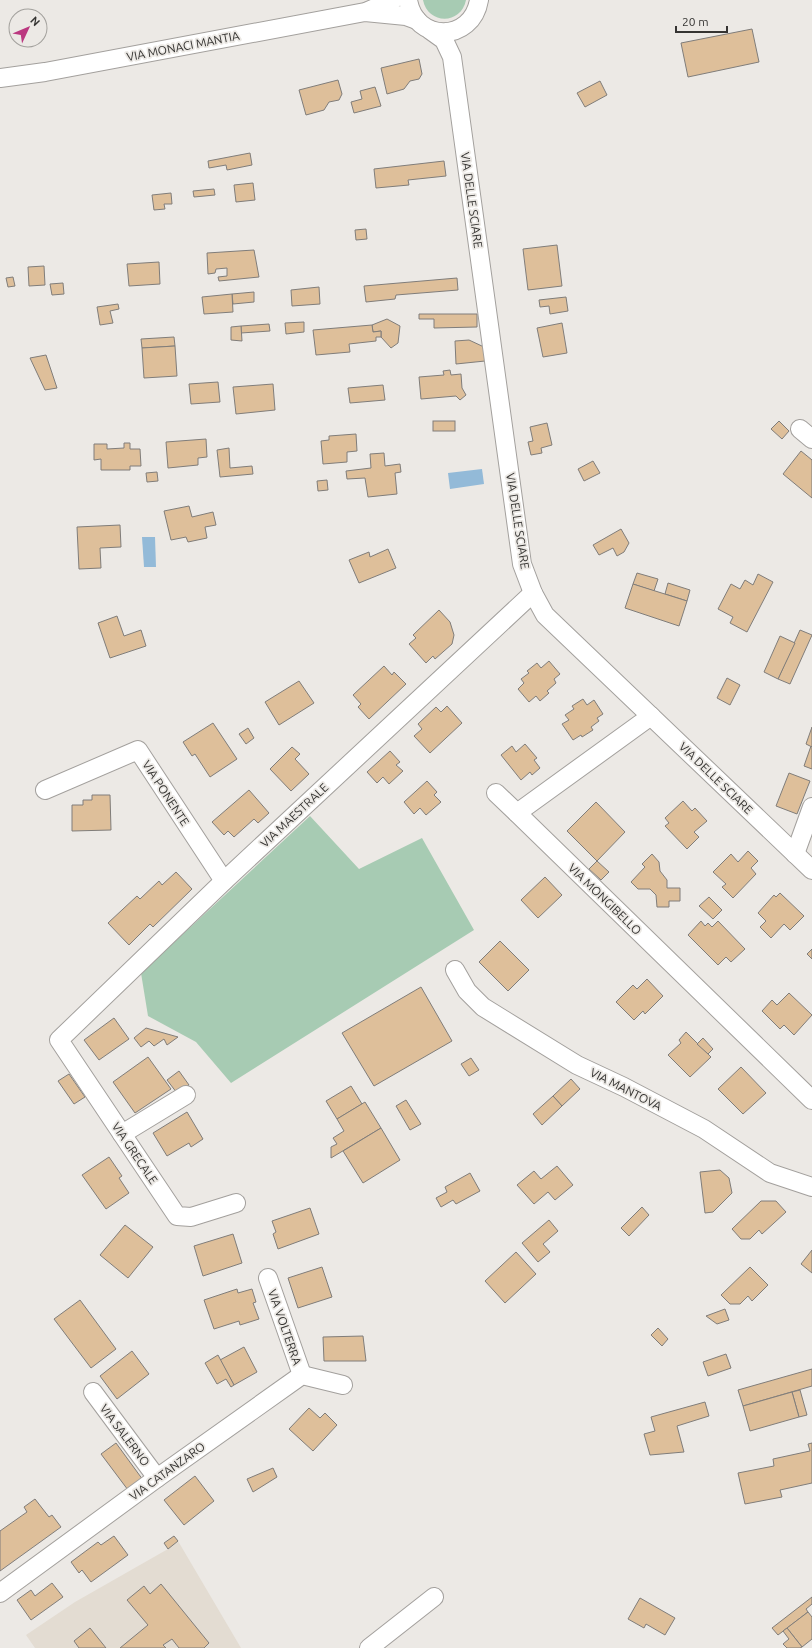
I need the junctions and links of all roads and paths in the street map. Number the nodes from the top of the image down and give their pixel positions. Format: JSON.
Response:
{"nodes":[{"id":1,"x":393,"y":0,"type":"edge"},
{"id":2,"x":408,"y":0,"type":"edge"},
{"id":3,"x":481,"y":2,"type":"edge"},
{"id":4,"x":365,"y":12,"type":"junction"},
{"id":5,"x":424,"y":25,"type":"junction"},
{"id":6,"x":463,"y":27,"type":"junction"},
{"id":7,"x":452,"y":57,"type":"junction"},
{"id":8,"x":0,"y":78,"type":"edge"},
{"id":9,"x":533,"y":594,"type":"junction"},
{"id":10,"x":651,"y":716,"type":"junction"},
{"id":11,"x":45,"y":790,"type":"dead end"},
{"id":12,"x":496,"y":793,"type":"dead end"},
{"id":13,"x":812,"y":807,"type":"edge"},
{"id":14,"x":517,"y":813,"type":"junction"},
{"id":15,"x":795,"y":854,"type":"junction"},
{"id":16,"x":812,"y":870,"type":"edge"},
{"id":17,"x":224,"y":881,"type":"junction"},
{"id":18,"x":455,"y":970,"type":"dead end"},
{"id":19,"x":59,"y":1040,"type":"joint"},
{"id":20,"x":186,"y":1095,"type":"dead end"},
{"id":21,"x":812,"y":1100,"type":"edge"},
{"id":22,"x":122,"y":1134,"type":"junction"},
{"id":23,"x":812,"y":1187,"type":"edge"},
{"id":24,"x":236,"y":1203,"type":"dead end"},
{"id":25,"x":268,"y":1278,"type":"dead end"},
{"id":26,"x":302,"y":1375,"type":"junction"},
{"id":27,"x":343,"y":1385,"type":"dead end"},
{"id":28,"x":93,"y":1392,"type":"dead end"},
{"id":29,"x":156,"y":1478,"type":"junction"},
{"id":30,"x":0,"y":1593,"type":"edge"},
{"id":31,"x":434,"y":1597,"type":"dead end"},
{"id":32,"x":369,"y":1648,"type":"edge"}],
"edges":[{"from":1,"to":4,"type":"street","name":"VIA MONACI MANTIA"},
{"from":2,"to":5,"type":"street"},
{"from":3,"to":6,"type":"street","name":"VIA DELLE SCIARE"},
{"from":4,"to":5,"type":"street","name":"VIA MONACI MANTIA"},
{"from":4,"to":8,"type":"street","name":"VIA MONACI MANTIA"},
{"from":5,"to":6,"type":"street"},
{"from":5,"to":7,"type":"street","name":"VIA DELLE SCIARE"},
{"from":6,"to":7,"type":"street","name":"VIA DELLE SCIARE"},
{"from":7,"to":9,"type":"street","name":"VIA DELLE SCIARE"},
{"from":9,"to":10,"type":"street","name":"VIA DELLE SCIARE"},
{"from":9,"to":17,"type":"street","name":"VIA MAESTRALE"},
{"from":10,"to":14,"type":"street"},
{"from":10,"to":15,"type":"street","name":"VIA DELLE SCIARE"},
{"from":11,"to":17,"type":"street","name":"VIA PONENTE"},
{"from":12,"to":14,"type":"street","name":"VIA MONGIBELLO"},
{"from":13,"to":15,"type":"street"},
{"from":14,"to":21,"type":"street","name":"VIA MONGIBELLO"},
{"from":15,"to":16,"type":"street","name":"VIA DELLE SCIARE"},
{"from":17,"to":19,"type":"street","name":"VIA MAESTRALE"},
{"from":18,"to":23,"type":"street","name":"VIA MANTOVA"},
{"from":19,"to":22,"type":"street","name":"VIA GRECALE"},
{"from":20,"to":22,"type":"street"},
{"from":22,"to":24,"type":"street","name":"VIA GRECALE"},
{"from":25,"to":26,"type":"street","name":"VIA VOLTERRA"},
{"from":26,"to":27,"type":"street"},
{"from":26,"to":29,"type":"street","name":"VIA CATANZARO"},
{"from":28,"to":29,"type":"street","name":"VIA SALERNO"},
{"from":29,"to":30,"type":"street","name":"VIA CATANZARO"},
{"from":31,"to":32,"type":"street"}]}
